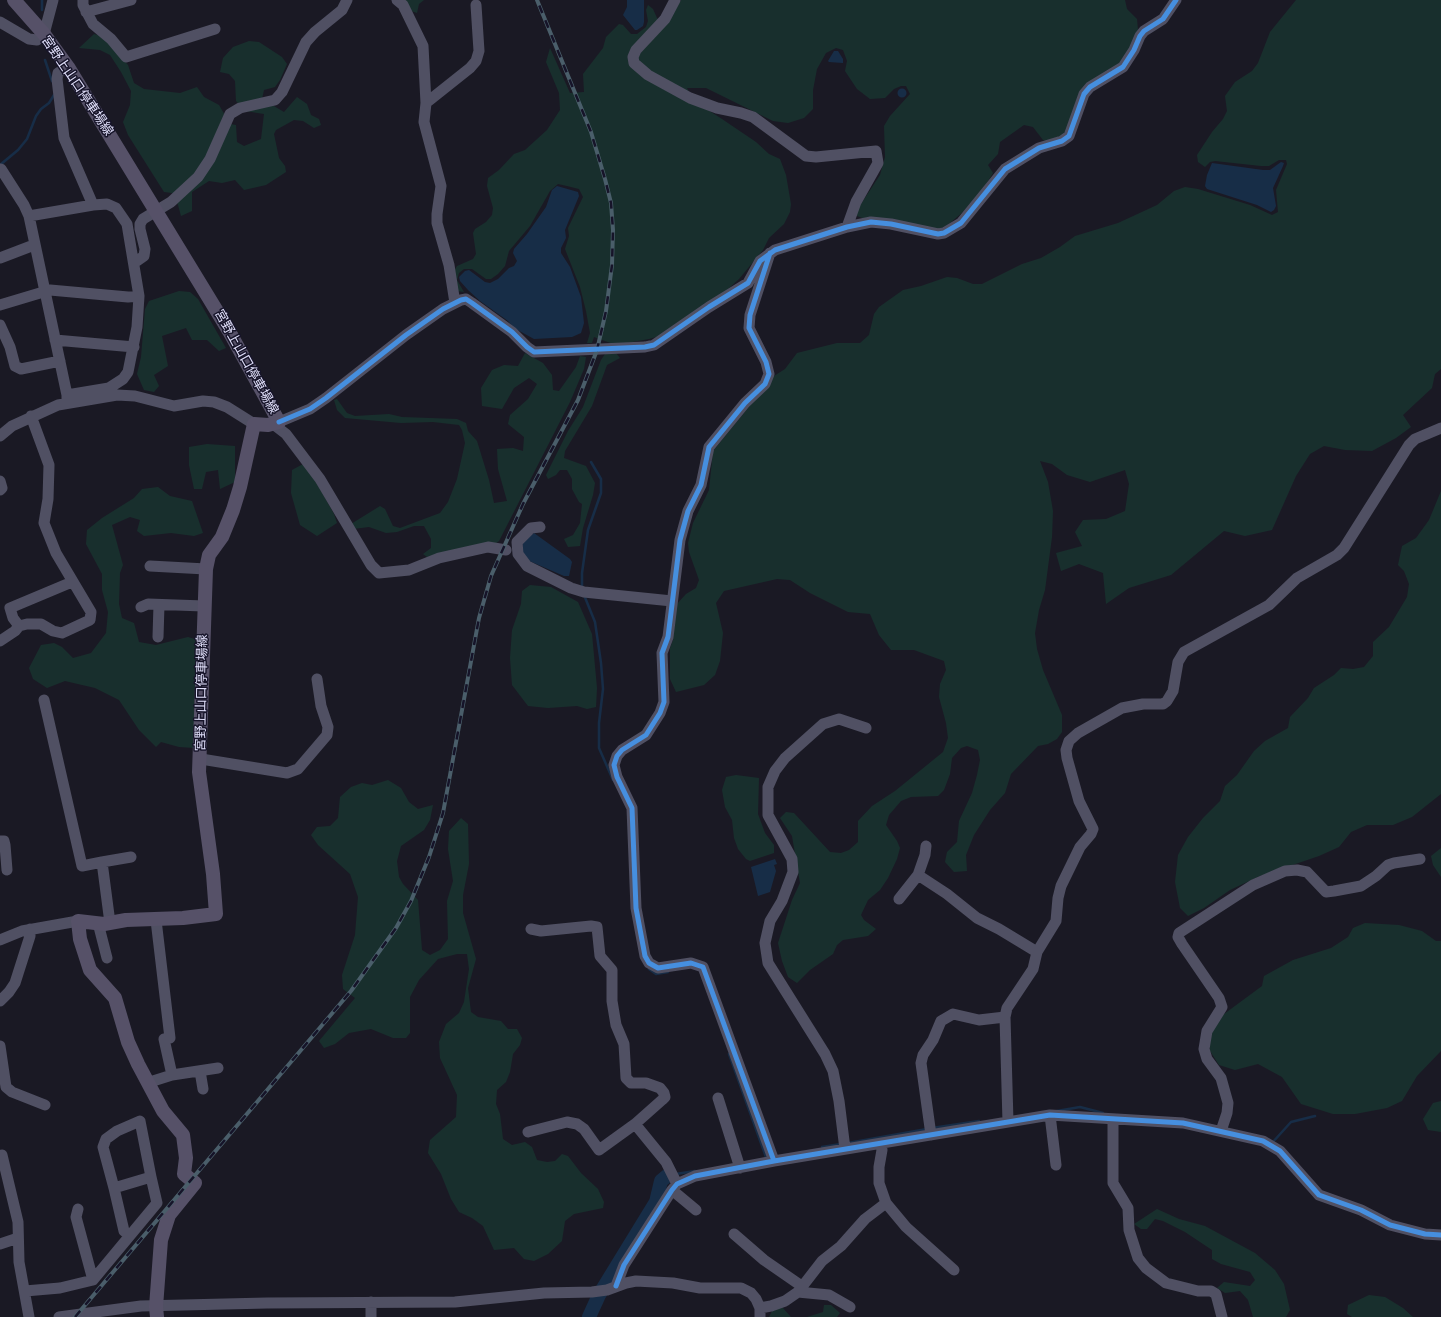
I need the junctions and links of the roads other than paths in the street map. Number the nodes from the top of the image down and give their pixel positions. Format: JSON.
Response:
{"nodes":[{"id":1,"x":14,"y":0,"type":"edge"},
{"id":2,"x":53,"y":0,"type":"edge"},
{"id":3,"x":83,"y":0,"type":"edge"},
{"id":4,"x":131,"y":0,"type":"edge"},
{"id":5,"x":347,"y":0,"type":"edge"},
{"id":6,"x":397,"y":0,"type":"edge"},
{"id":7,"x":676,"y":0,"type":"edge"},
{"id":8,"x":1176,"y":0,"type":"edge"},
{"id":9,"x":476,"y":5,"type":"dead end"},
{"id":10,"x":86,"y":12,"type":"junction"},
{"id":11,"x":0,"y":22,"type":"edge"},
{"id":12,"x":215,"y":29,"type":"dead end"},
{"id":13,"x":44,"y":34,"type":"junction"},
{"id":14,"x":68,"y":67,"type":"junction"},
{"id":15,"x":426,"y":103,"type":"junction"},
{"id":16,"x":1,"y":169,"type":"edge"},
{"id":17,"x":93,"y":205,"type":"junction"},
{"id":18,"x":157,"y":211,"type":"junction"},
{"id":19,"x":29,"y":216,"type":"junction"},
{"id":20,"x":847,"y":227,"type":"junction"},
{"id":21,"x":34,"y":245,"type":"junction"},
{"id":22,"x":770,"y":253,"type":"junction"},
{"id":23,"x":0,"y":258,"type":"edge"},
{"id":24,"x":134,"y":263,"type":"junction"},
{"id":25,"x":45,"y":290,"type":"junction"},
{"id":26,"x":139,"y":296,"type":"junction"},
{"id":27,"x":454,"y":303,"type":"junction"},
{"id":28,"x":0,"y":305,"type":"edge"},
{"id":29,"x":0,"y":325,"type":"edge"},
{"id":30,"x":55,"y":340,"type":"junction"},
{"id":31,"x":134,"y":347,"type":"junction"},
{"id":32,"x":60,"y":361,"type":"junction"},
{"id":33,"x":67,"y":398,"type":"junction"},
{"id":34,"x":31,"y":416,"type":"junction"},
{"id":35,"x":276,"y":423,"type":"junction"},
{"id":36,"x":254,"y":424,"type":"junction"},
{"id":37,"x":1441,"y":428,"type":"edge"},
{"id":38,"x":0,"y":436,"type":"edge"},
{"id":39,"x":0,"y":482,"type":"edge"},
{"id":40,"x":0,"y":490,"type":"edge"},
{"id":41,"x":540,"y":526,"type":"dead end"},
{"id":42,"x":517,"y":542,"type":"junction"},
{"id":43,"x":506,"y":550,"type":"junction"},
{"id":44,"x":518,"y":554,"type":"junction"},
{"id":45,"x":150,"y":566,"type":"dead end"},
{"id":46,"x":206,"y":569,"type":"junction"},
{"id":47,"x":72,"y":582,"type":"junction"},
{"id":48,"x":672,"y":601,"type":"junction"},
{"id":49,"x":159,"y":605,"type":"junction"},
{"id":50,"x":204,"y":606,"type":"junction"},
{"id":51,"x":141,"y":607,"type":"dead end"},
{"id":52,"x":19,"y":626,"type":"junction"},
{"id":53,"x":158,"y":637,"type":"dead end"},
{"id":54,"x":0,"y":641,"type":"edge"},
{"id":55,"x":317,"y":679,"type":"dead end"},
{"id":56,"x":44,"y":700,"type":"dead end"},
{"id":57,"x":866,"y":728,"type":"dead end"},
{"id":58,"x":200,"y":759,"type":"junction"},
{"id":59,"x":0,"y":841,"type":"edge"},
{"id":60,"x":926,"y":846,"type":"dead end"},
{"id":61,"x":131,"y":857,"type":"dead end"},
{"id":62,"x":1420,"y":859,"type":"dead end"},
{"id":63,"x":102,"y":862,"type":"junction"},
{"id":64,"x":7,"y":870,"type":"dead end"},
{"id":65,"x":918,"y":875,"type":"junction"},
{"id":66,"x":899,"y":899,"type":"dead end"},
{"id":67,"x":156,"y":920,"type":"junction"},
{"id":68,"x":78,"y":921,"type":"junction"},
{"id":69,"x":104,"y":923,"type":"junction"},
{"id":70,"x":30,"y":929,"type":"junction"},
{"id":71,"x":531,"y":929,"type":"dead end"},
{"id":72,"x":0,"y":940,"type":"edge"},
{"id":73,"x":1037,"y":952,"type":"junction"},
{"id":74,"x":107,"y":958,"type":"dead end"},
{"id":75,"x":0,"y":1001,"type":"edge"},
{"id":76,"x":1005,"y":1017,"type":"junction"},
{"id":77,"x":0,"y":1046,"type":"edge"},
{"id":78,"x":218,"y":1068,"type":"dead end"},
{"id":79,"x":200,"y":1071,"type":"junction"},
{"id":80,"x":172,"y":1075,"type":"junction"},
{"id":81,"x":149,"y":1085,"type":"junction"},
{"id":82,"x":203,"y":1090,"type":"dead end"},
{"id":83,"x":718,"y":1098,"type":"dead end"},
{"id":84,"x":45,"y":1105,"type":"dead end"},
{"id":85,"x":1050,"y":1115,"type":"junction"},
{"id":86,"x":1113,"y":1120,"type":"junction"},
{"id":87,"x":1008,"y":1122,"type":"junction"},
{"id":88,"x":635,"y":1124,"type":"junction"},
{"id":89,"x":1221,"y":1131,"type":"junction"},
{"id":90,"x":528,"y":1132,"type":"dead end"},
{"id":91,"x":931,"y":1135,"type":"junction"},
{"id":92,"x":881,"y":1144,"type":"junction"},
{"id":93,"x":844,"y":1149,"type":"junction"},
{"id":94,"x":2,"y":1155,"type":"dead end"},
{"id":95,"x":774,"y":1161,"type":"junction"},
{"id":96,"x":1056,"y":1165,"type":"dead end"},
{"id":97,"x":740,"y":1168,"type":"junction"},
{"id":98,"x":151,"y":1177,"type":"junction"},
{"id":99,"x":674,"y":1187,"type":"junction"},
{"id":100,"x":114,"y":1188,"type":"junction"},
{"id":101,"x":886,"y":1203,"type":"junction"},
{"id":102,"x":78,"y":1209,"type":"dead end"},
{"id":103,"x":696,"y":1210,"type":"dead end"},
{"id":104,"x":734,"y":1234,"type":"dead end"},
{"id":105,"x":129,"y":1235,"type":"junction"},
{"id":106,"x":1441,"y":1235,"type":"edge"},
{"id":107,"x":18,"y":1238,"type":"junction"},
{"id":108,"x":0,"y":1244,"type":"edge"},
{"id":109,"x":954,"y":1270,"type":"dead end"},
{"id":110,"x":93,"y":1280,"type":"junction"},
{"id":111,"x":616,"y":1286,"type":"junction"},
{"id":112,"x":801,"y":1290,"type":"junction"},
{"id":113,"x":25,"y":1292,"type":"junction"},
{"id":114,"x":371,"y":1302,"type":"junction"},
{"id":115,"x":850,"y":1307,"type":"dead end"},
{"id":116,"x":157,"y":1312,"type":"edge"},
{"id":117,"x":760,"y":1312,"type":"edge"},
{"id":118,"x":85,"y":1315,"type":"edge"},
{"id":119,"x":29,"y":1317,"type":"edge"},
{"id":120,"x":59,"y":1317,"type":"edge"},
{"id":121,"x":371,"y":1317,"type":"edge"},
{"id":122,"x":1222,"y":1317,"type":"edge"}],
"edges":[{"from":1,"to":13,"type":"main road","name":"宮野上山口停車場線"},
{"from":2,"to":13,"type":"street"},
{"from":3,"to":10,"type":"street"},
{"from":4,"to":10,"type":"street"},
{"from":5,"to":18,"type":"street"},
{"from":6,"to":15,"type":"street"},
{"from":7,"to":20,"type":"street"},
{"from":8,"to":20,"type":"street"},
{"from":9,"to":15,"type":"street"},
{"from":10,"to":12,"type":"street"},
{"from":11,"to":13,"type":"street"},
{"from":13,"to":14,"type":"main road","name":"宮野上山口停車場線"},
{"from":14,"to":17,"type":"street"},
{"from":14,"to":18,"type":"main road","name":"宮野上山口停車場線"},
{"from":15,"to":27,"type":"street"},
{"from":16,"to":19,"type":"street"},
{"from":17,"to":19,"type":"street"},
{"from":17,"to":24,"type":"street"},
{"from":18,"to":24,"type":"street"},
{"from":18,"to":35,"type":"main road","name":"宮野上山口停車場線"},
{"from":19,"to":21,"type":"street"},
{"from":20,"to":22,"type":"street"},
{"from":21,"to":23,"type":"street"},
{"from":21,"to":25,"type":"street"},
{"from":22,"to":27,"type":"street"},
{"from":22,"to":48,"type":"street"},
{"from":24,"to":26,"type":"street"},
{"from":25,"to":26,"type":"street"},
{"from":25,"to":28,"type":"street"},
{"from":25,"to":30,"type":"street"},
{"from":26,"to":31,"type":"street"},
{"from":27,"to":35,"type":"street"},
{"from":29,"to":32,"type":"street"},
{"from":30,"to":31,"type":"street"},
{"from":30,"to":32,"type":"street"},
{"from":31,"to":33,"type":"street"},
{"from":32,"to":33,"type":"street"},
{"from":33,"to":34,"type":"street"},
{"from":33,"to":36,"type":"street"},
{"from":34,"to":38,"type":"street"},
{"from":34,"to":47,"type":"street"},
{"from":35,"to":36,"type":"main road","name":"宮野上山口停車場線"},
{"from":35,"to":43,"type":"street"},
{"from":36,"to":46,"type":"main road","name":"宮野上山口停車場線"},
{"from":37,"to":73,"type":"street"},
{"from":39,"to":40,"type":"street"},
{"from":41,"to":42,"type":"street"},
{"from":42,"to":43,"type":"street"},
{"from":42,"to":44,"type":"street"},
{"from":43,"to":44,"type":"street"},
{"from":44,"to":48,"type":"street"},
{"from":45,"to":46,"type":"street"},
{"from":46,"to":50,"type":"main road","name":"宮野上山口停車場線"},
{"from":47,"to":52,"type":"street"},
{"from":47,"to":52,"type":"street"},
{"from":48,"to":95,"type":"street"},
{"from":49,"to":50,"type":"street"},
{"from":49,"to":51,"type":"street"},
{"from":49,"to":53,"type":"street"},
{"from":50,"to":58,"type":"main road","name":"宮野上山口停車場線"},
{"from":52,"to":54,"type":"street"},
{"from":55,"to":58,"type":"street"},
{"from":56,"to":63,"type":"street"},
{"from":57,"to":93,"type":"street"},
{"from":58,"to":67,"type":"main road","name":"宮野上山口停車場線"},
{"from":59,"to":64,"type":"street"},
{"from":60,"to":65,"type":"street"},
{"from":61,"to":63,"type":"street"},
{"from":62,"to":89,"type":"street"},
{"from":63,"to":69,"type":"street"},
{"from":65,"to":66,"type":"street"},
{"from":65,"to":73,"type":"street"},
{"from":67,"to":69,"type":"main road","name":"宮野上山口停車場線"},
{"from":67,"to":80,"type":"street"},
{"from":68,"to":69,"type":"main road","name":"宮野上山口停車場線"},
{"from":68,"to":70,"type":"street"},
{"from":68,"to":81,"type":"main road"},
{"from":69,"to":74,"type":"street"},
{"from":70,"to":72,"type":"street"},
{"from":70,"to":75,"type":"street"},
{"from":71,"to":88,"type":"street"},
{"from":73,"to":76,"type":"street"},
{"from":76,"to":87,"type":"street"},
{"from":76,"to":91,"type":"street"},
{"from":77,"to":84,"type":"street"},
{"from":78,"to":79,"type":"street"},
{"from":79,"to":80,"type":"street"},
{"from":79,"to":82,"type":"street"},
{"from":80,"to":81,"type":"street"},
{"from":81,"to":116,"type":"main road"},
{"from":83,"to":97,"type":"street"},
{"from":85,"to":86,"type":"street"},
{"from":85,"to":87,"type":"street"},
{"from":85,"to":96,"type":"street"},
{"from":86,"to":89,"type":"street"},
{"from":86,"to":122,"type":"street"},
{"from":87,"to":91,"type":"street"},
{"from":88,"to":90,"type":"street"},
{"from":88,"to":99,"type":"street"},
{"from":89,"to":106,"type":"street"},
{"from":91,"to":92,"type":"street"},
{"from":92,"to":93,"type":"street"},
{"from":92,"to":101,"type":"street"},
{"from":93,"to":95,"type":"street"},
{"from":94,"to":107,"type":"street"},
{"from":95,"to":97,"type":"street"},
{"from":97,"to":99,"type":"street"},
{"from":98,"to":100,"type":"street"},
{"from":98,"to":100,"type":"street"},
{"from":98,"to":105,"type":"street"},
{"from":99,"to":103,"type":"street"},
{"from":99,"to":111,"type":"street"},
{"from":100,"to":105,"type":"street"},
{"from":101,"to":109,"type":"street"},
{"from":101,"to":112,"type":"street"},
{"from":102,"to":110,"type":"street"},
{"from":104,"to":112,"type":"street"},
{"from":105,"to":110,"type":"street"},
{"from":107,"to":108,"type":"street"},
{"from":107,"to":113,"type":"street"},
{"from":110,"to":113,"type":"street"},
{"from":111,"to":114,"type":"street"},
{"from":111,"to":117,"type":"street"},
{"from":112,"to":115,"type":"street"},
{"from":112,"to":117,"type":"street"},
{"from":113,"to":119,"type":"street"},
{"from":114,"to":116,"type":"street"},
{"from":114,"to":121,"type":"street"},
{"from":116,"to":118,"type":"street"},
{"from":118,"to":120,"type":"street"}]}
